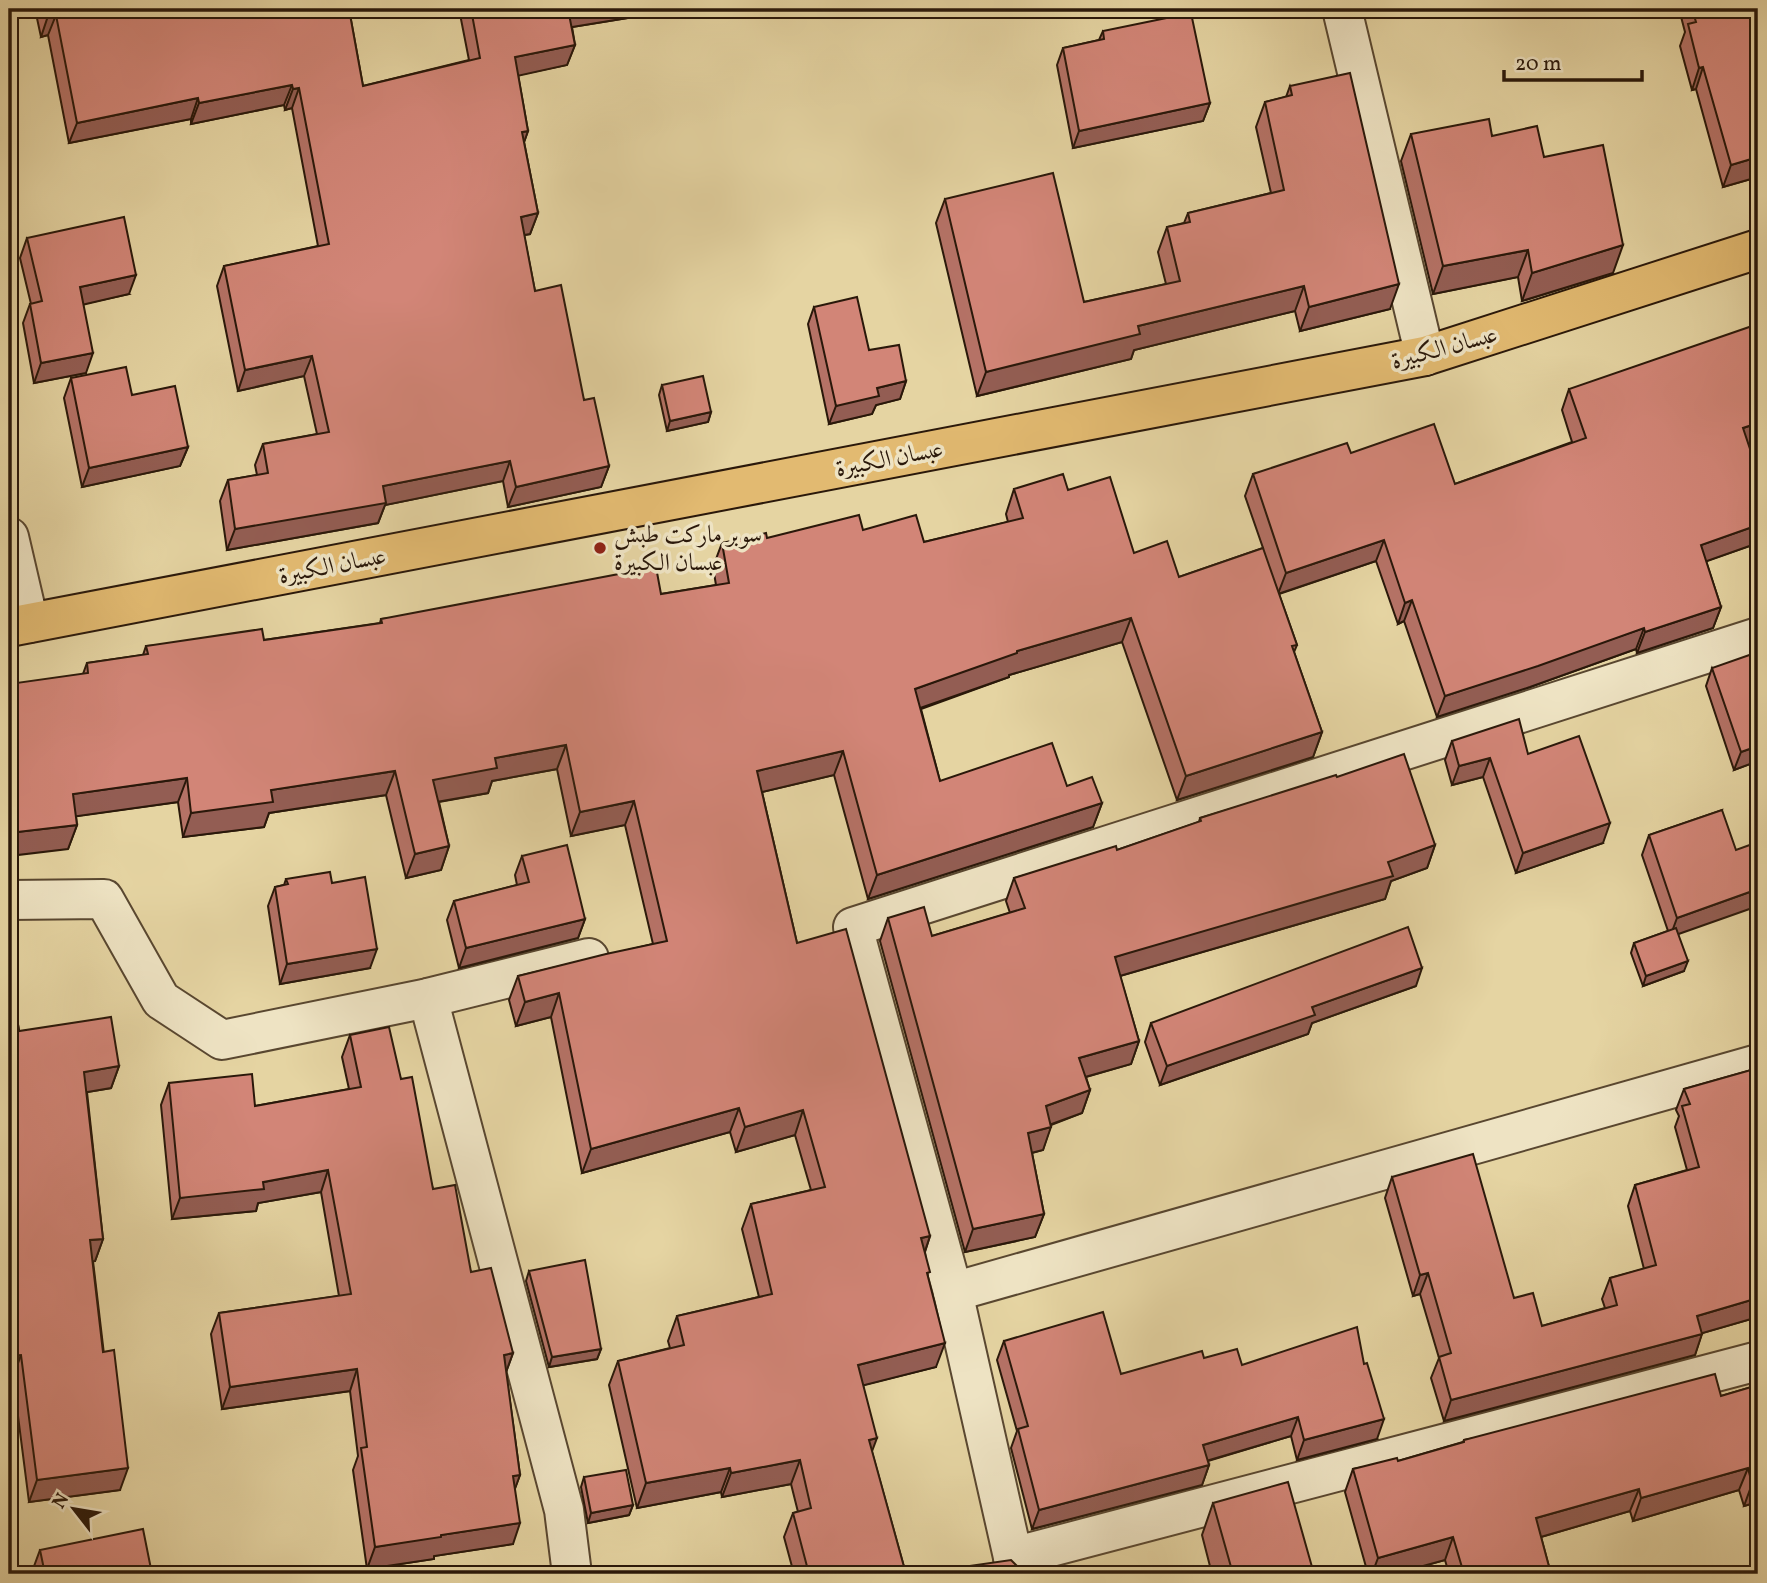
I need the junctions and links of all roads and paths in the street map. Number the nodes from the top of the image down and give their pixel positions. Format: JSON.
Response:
{"nodes":[{"id":1,"x":1342,"y":9,"type":"edge"},
{"id":2,"x":1758,"y":249,"type":"edge"},
{"id":3,"x":1425,"y":356,"type":"junction"},
{"id":4,"x":9,"y":537,"type":"edge"},
{"id":5,"x":19,"y":625,"type":"edge"},
{"id":6,"x":1758,"y":636,"type":"edge"},
{"id":7,"x":9,"y":900,"type":"edge"},
{"id":8,"x":589,"y":958,"type":"edge"},
{"id":9,"x":428,"y":998,"type":"junction"},
{"id":10,"x":1758,"y":1064,"type":"edge"},
{"id":11,"x":953,"y":1292,"type":"junction"},
{"id":12,"x":1758,"y":1361,"type":"edge"},
{"id":13,"x":1018,"y":1566,"type":"edge"},
{"id":14,"x":572,"y":1574,"type":"edge"}],
"edges":[{"from":1,"to":3,"type":"street"},
{"from":2,"to":3,"type":"main road","name":"عبسان الكبيرة"},
{"from":3,"to":5,"type":"main road","name":"عبسان الكبيرة"},
{"from":4,"to":5,"type":"street"},
{"from":6,"to":11,"type":"street"},
{"from":7,"to":9,"type":"street"},
{"from":8,"to":9,"type":"street"},
{"from":9,"to":14,"type":"street"},
{"from":10,"to":11,"type":"street"},
{"from":11,"to":13,"type":"street"},
{"from":12,"to":13,"type":"street"}]}
